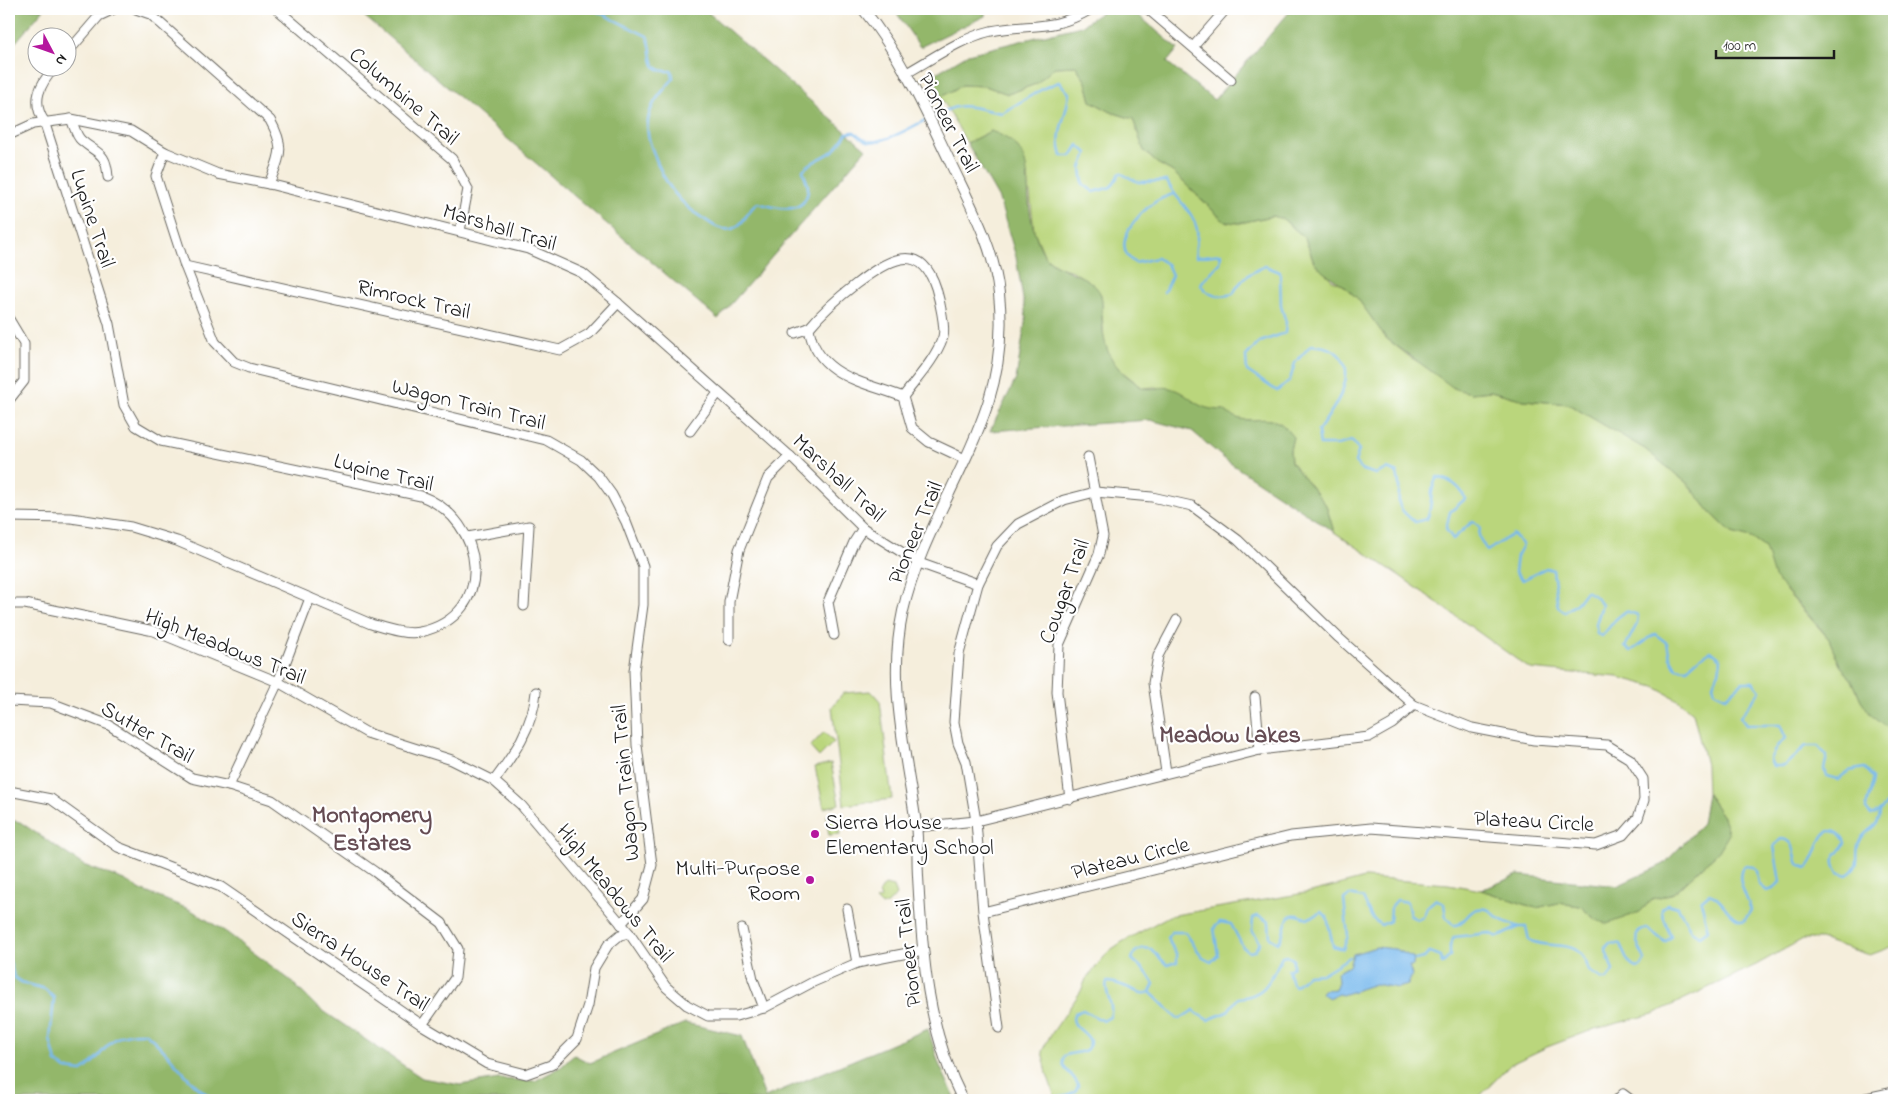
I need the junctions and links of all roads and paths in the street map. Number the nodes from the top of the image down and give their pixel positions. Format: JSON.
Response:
{"nodes":[{"id":1,"x":114,"y":9,"type":"edge"},
{"id":2,"x":136,"y":9,"type":"edge"},
{"id":3,"x":277,"y":9,"type":"edge"},
{"id":4,"x":863,"y":9,"type":"edge"},
{"id":5,"x":1092,"y":9,"type":"edge"},
{"id":6,"x":1148,"y":9,"type":"edge"},
{"id":7,"x":1226,"y":9,"type":"edge"},
{"id":8,"x":78,"y":40,"type":"edge"},
{"id":9,"x":1193,"y":47,"type":"junction"},
{"id":10,"x":905,"y":74,"type":"junction"},
{"id":11,"x":45,"y":78,"type":"edge"},
{"id":12,"x":1231,"y":80,"type":"dead end"},
{"id":13,"x":71,"y":119,"type":"junction"},
{"id":14,"x":44,"y":121,"type":"junction"},
{"id":15,"x":9,"y":135,"type":"edge"},
{"id":16,"x":165,"y":152,"type":"junction"},
{"id":17,"x":108,"y":177,"type":"dead end"},
{"id":18,"x":269,"y":184,"type":"junction"},
{"id":19,"x":460,"y":231,"type":"junction"},
{"id":20,"x":186,"y":266,"type":"junction"},
{"id":21,"x":618,"y":303,"type":"junction"},
{"id":22,"x":9,"y":320,"type":"edge"},
{"id":23,"x":809,"y":328,"type":"junction"},
{"id":24,"x":795,"y":333,"type":"dead end"},
{"id":25,"x":718,"y":393,"type":"junction"},
{"id":26,"x":902,"y":396,"type":"junction"},
{"id":27,"x":9,"y":400,"type":"edge"},
{"id":28,"x":690,"y":431,"type":"dead end"},
{"id":29,"x":790,"y":456,"type":"junction"},
{"id":30,"x":1088,"y":457,"type":"dead end"},
{"id":31,"x":965,"y":459,"type":"junction"},
{"id":32,"x":1095,"y":492,"type":"junction"},
{"id":33,"x":9,"y":517,"type":"edge"},
{"id":34,"x":864,"y":528,"type":"junction"},
{"id":35,"x":468,"y":537,"type":"junction"},
{"id":36,"x":919,"y":563,"type":"junction"},
{"id":37,"x":978,"y":584,"type":"junction"},
{"id":38,"x":310,"y":598,"type":"junction"},
{"id":39,"x":9,"y":604,"type":"edge"},
{"id":40,"x":524,"y":606,"type":"dead end"},
{"id":41,"x":1176,"y":620,"type":"dead end"},
{"id":42,"x":834,"y":635,"type":"dead end"},
{"id":43,"x":729,"y":640,"type":"dead end"},
{"id":44,"x":278,"y":682,"type":"junction"},
{"id":45,"x":536,"y":692,"type":"dead end"},
{"id":46,"x":1255,"y":697,"type":"dead end"},
{"id":47,"x":9,"y":701,"type":"edge"},
{"id":48,"x":1414,"y":705,"type":"junction"},
{"id":49,"x":1260,"y":750,"type":"junction"},
{"id":50,"x":1166,"y":772,"type":"junction"},
{"id":51,"x":494,"y":781,"type":"junction"},
{"id":52,"x":229,"y":786,"type":"junction"},
{"id":53,"x":9,"y":791,"type":"edge"},
{"id":54,"x":1070,"y":799,"type":"junction"},
{"id":55,"x":976,"y":821,"type":"junction"},
{"id":56,"x":916,"y":827,"type":"junction"},
{"id":57,"x":847,"y":908,"type":"dead end"},
{"id":58,"x":983,"y":912,"type":"junction"},
{"id":59,"x":621,"y":924,"type":"junction"},
{"id":60,"x":742,"y":929,"type":"dead end"},
{"id":61,"x":628,"y":933,"type":"junction"},
{"id":62,"x":923,"y":950,"type":"junction"},
{"id":63,"x":857,"y":964,"type":"junction"},
{"id":64,"x":764,"y":1008,"type":"junction"},
{"id":65,"x":422,"y":1025,"type":"junction"},
{"id":66,"x":999,"y":1028,"type":"dead end"},
{"id":67,"x":1894,"y":1092,"type":"edge"},
{"id":68,"x":963,"y":1100,"type":"edge"},
{"id":69,"x":1617,"y":1100,"type":"edge"},
{"id":70,"x":1631,"y":1100,"type":"edge"},
{"id":71,"x":1857,"y":1100,"type":"edge"}],
"edges":[{"from":1,"to":8,"type":"street"},
{"from":2,"to":18,"type":"street"},
{"from":3,"to":19,"type":"street","name":"Columbine Trail"},
{"from":4,"to":10,"type":"main road","name":"Pioneer Trail"},
{"from":5,"to":10,"type":"street"},
{"from":6,"to":9,"type":"street"},
{"from":7,"to":9,"type":"street"},
{"from":9,"to":12,"type":"street"},
{"from":10,"to":31,"type":"main road","name":"Pioneer Trail"},
{"from":11,"to":14,"type":"street","name":"Lupine Trail"},
{"from":13,"to":14,"type":"street","name":"Marshall Trail"},
{"from":13,"to":16,"type":"street","name":"Marshall Trail"},
{"from":13,"to":17,"type":"street"},
{"from":14,"to":15,"type":"street","name":"Marshall Trail"},
{"from":14,"to":35,"type":"street","name":"Lupine Trail"},
{"from":16,"to":18,"type":"street","name":"Marshall Trail"},
{"from":16,"to":20,"type":"street","name":"Wagon Train Trail"},
{"from":18,"to":19,"type":"street","name":"Marshall Trail"},
{"from":19,"to":21,"type":"street","name":"Marshall Trail"},
{"from":20,"to":21,"type":"street","name":"Rimrock Trail"},
{"from":20,"to":59,"type":"street","name":"Wagon Train Trail"},
{"from":21,"to":25,"type":"street","name":"Marshall Trail"},
{"from":22,"to":27,"type":"street"},
{"from":23,"to":24,"type":"street"},
{"from":23,"to":26,"type":"street"},
{"from":23,"to":26,"type":"street"},
{"from":25,"to":28,"type":"street"},
{"from":25,"to":29,"type":"street","name":"Marshall Trail"},
{"from":26,"to":31,"type":"street"},
{"from":29,"to":34,"type":"street","name":"Marshall Trail"},
{"from":29,"to":43,"type":"street"},
{"from":30,"to":32,"type":"street","name":"Cougar Trail"},
{"from":31,"to":36,"type":"main road","name":"Pioneer Trail"},
{"from":32,"to":37,"type":"street"},
{"from":32,"to":48,"type":"street","name":"Plateau Circle"},
{"from":32,"to":54,"type":"street","name":"Cougar Trail"},
{"from":33,"to":38,"type":"street","name":"Lupine Trail"},
{"from":34,"to":36,"type":"street","name":"Marshall Trail"},
{"from":34,"to":42,"type":"street"},
{"from":35,"to":38,"type":"street","name":"Lupine Trail"},
{"from":35,"to":40,"type":"street"},
{"from":36,"to":37,"type":"street","name":"Marshall Trail"},
{"from":36,"to":56,"type":"main road","name":"Pioneer Trail"},
{"from":37,"to":55,"type":"street"},
{"from":38,"to":44,"type":"street"},
{"from":39,"to":44,"type":"street","name":"High Meadows Trail"},
{"from":41,"to":50,"type":"street"},
{"from":44,"to":51,"type":"street","name":"High Meadows Trail"},
{"from":44,"to":52,"type":"street"},
{"from":45,"to":51,"type":"street"},
{"from":46,"to":49,"type":"street"},
{"from":47,"to":52,"type":"street","name":"Sutter Trail"},
{"from":48,"to":49,"type":"street"},
{"from":48,"to":58,"type":"street","name":"Plateau Circle"},
{"from":49,"to":50,"type":"street"},
{"from":50,"to":54,"type":"street"},
{"from":51,"to":59,"type":"street","name":"High Meadows Trail"},
{"from":52,"to":65,"type":"street","name":"Sutter Trail"},
{"from":53,"to":65,"type":"street","name":"Sierra House Trail"},
{"from":54,"to":55,"type":"street"},
{"from":55,"to":56,"type":"street"},
{"from":55,"to":58,"type":"street"},
{"from":56,"to":62,"type":"main road","name":"Pioneer Trail"},
{"from":57,"to":63,"type":"street"},
{"from":58,"to":66,"type":"street"},
{"from":59,"to":61,"type":"street","name":"High Meadows Trail"},
{"from":60,"to":64,"type":"street"},
{"from":61,"to":64,"type":"street","name":"High Meadows Trail"},
{"from":61,"to":65,"type":"street","name":"Sierra House Trail"},
{"from":62,"to":63,"type":"street","name":"High Meadows Trail"},
{"from":62,"to":68,"type":"main road","name":"Pioneer Trail"},
{"from":63,"to":64,"type":"street","name":"High Meadows Trail"},
{"from":67,"to":71,"type":"street"},
{"from":69,"to":70,"type":"street"}]}
